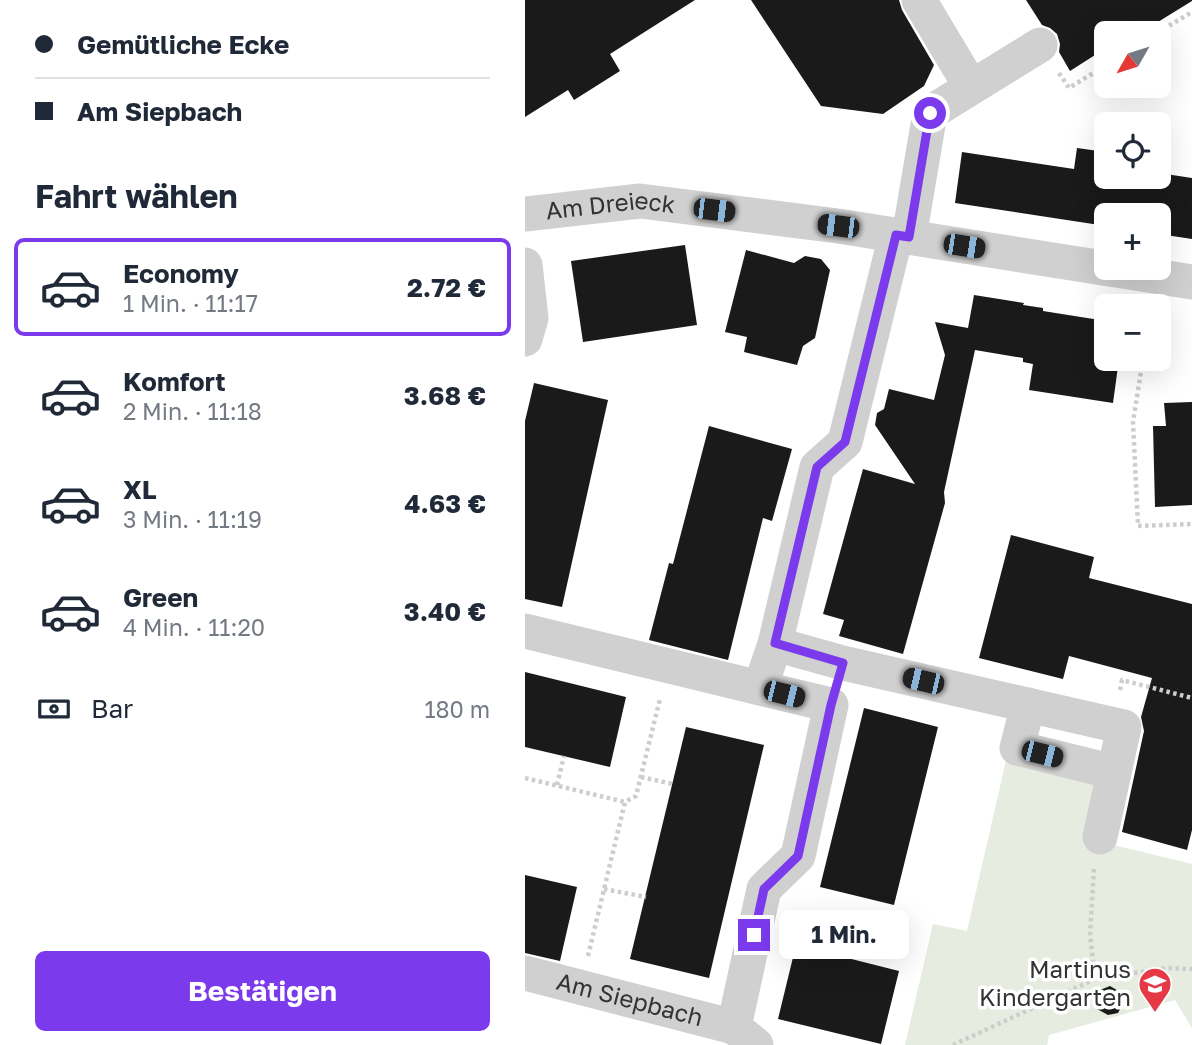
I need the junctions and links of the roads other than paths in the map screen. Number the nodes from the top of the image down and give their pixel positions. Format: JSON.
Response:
{"nodes":[{"id":1,"x":919,"y":0,"type":"edge"},
{"id":2,"x":1040,"y":45,"type":"road end"},
{"id":3,"x":971,"y":88,"type":"junction"},
{"id":4,"x":525,"y":214,"type":"edge"},
{"id":5,"x":903,"y":236,"type":"junction"},
{"id":6,"x":525,"y":265,"type":"edge"},
{"id":7,"x":1192,"y":282,"type":"edge"},
{"id":8,"x":525,"y":339,"type":"edge"},
{"id":9,"x":525,"y":631,"type":"edge"},
{"id":10,"x":775,"y":643,"type":"junction"},
{"id":11,"x":843,"y":663,"type":"junction"},
{"id":12,"x":760,"y":688,"type":"junction"},
{"id":13,"x":831,"y":705,"type":"junction"},
{"id":14,"x":1028,"y":705,"type":"junction"},
{"id":15,"x":1114,"y":772,"type":"junction"},
{"id":16,"x":1100,"y":837,"type":"road end"},
{"id":17,"x":525,"y":973,"type":"edge"},
{"id":18,"x":745,"y":1036,"type":"edge"}],
"edges":[{"from":1,"to":3,"type":"street"},
{"from":2,"to":3,"type":"street"},
{"from":3,"to":5,"type":"street"},
{"from":4,"to":5,"type":"street","name":"Am Dreieck"},
{"from":5,"to":7,"type":"street","name":"Am Dreieck"},
{"from":5,"to":10,"type":"street"},
{"from":6,"to":8,"type":"street"},
{"from":9,"to":12,"type":"street"},
{"from":10,"to":11,"type":"street"},
{"from":10,"to":12,"type":"street"},
{"from":11,"to":13,"type":"street","name":"Am Siepbach"},
{"from":11,"to":14,"type":"street"},
{"from":12,"to":13,"type":"street"},
{"from":13,"to":18,"type":"street","name":"Am Siepbach"},
{"from":14,"to":15,"type":"street"},
{"from":14,"to":15,"type":"street"},
{"from":15,"to":16,"type":"street"},
{"from":17,"to":18,"type":"street","name":"Am Siepbach"}]}
